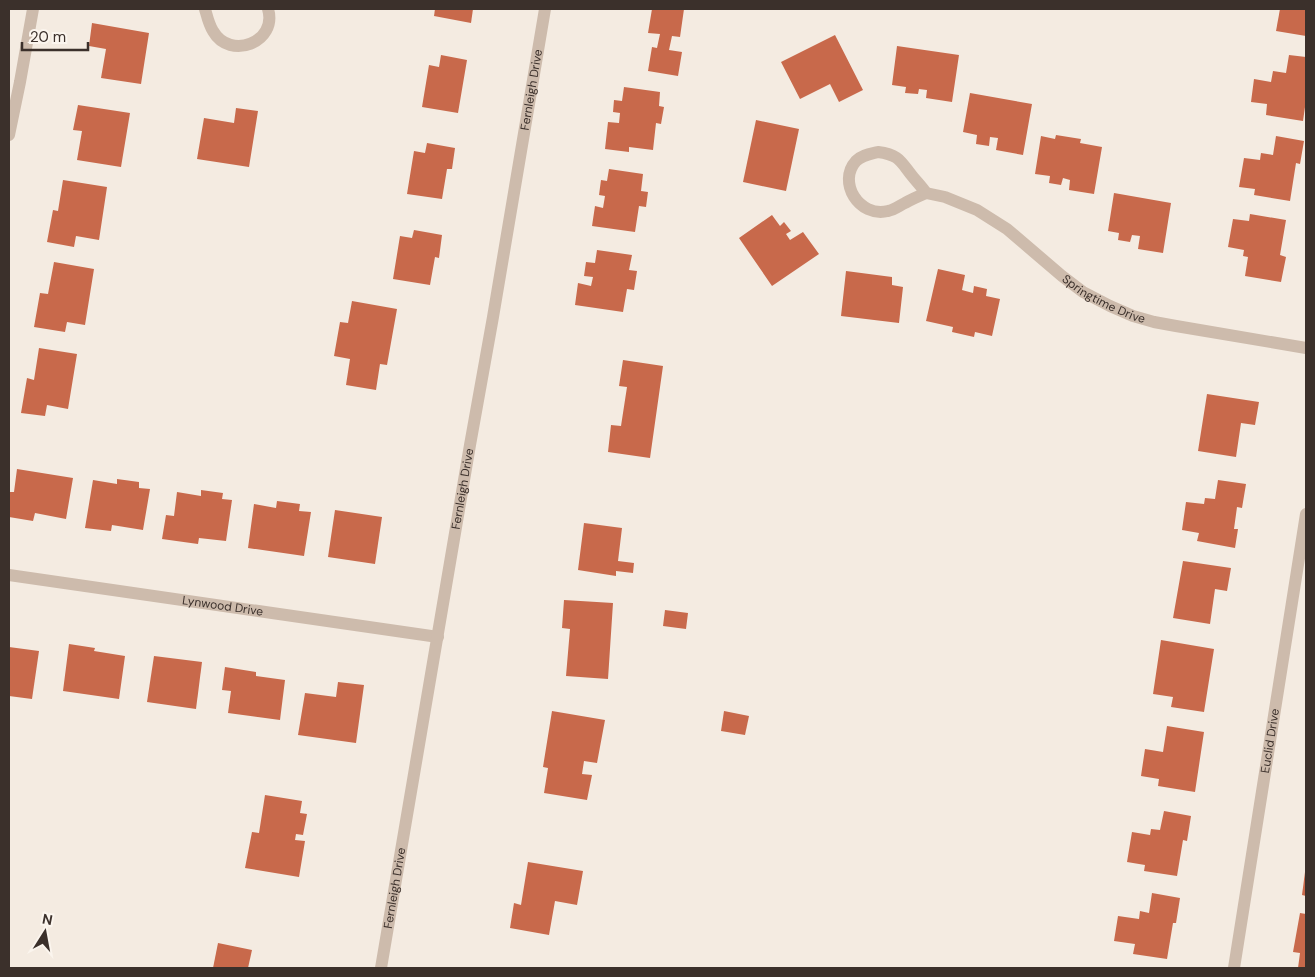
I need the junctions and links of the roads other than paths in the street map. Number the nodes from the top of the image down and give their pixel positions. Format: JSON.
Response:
{"nodes":[{"id":1,"x":33,"y":9,"type":"edge"},
{"id":2,"x":205,"y":9,"type":"edge"},
{"id":3,"x":268,"y":9,"type":"edge"},
{"id":4,"x":545,"y":9,"type":"edge"},
{"id":5,"x":9,"y":135,"type":"edge"},
{"id":6,"x":926,"y":193,"type":"junction"},
{"id":7,"x":1306,"y":348,"type":"edge"},
{"id":8,"x":1306,"y":514,"type":"edge"},
{"id":9,"x":9,"y":575,"type":"edge"},
{"id":10,"x":438,"y":637,"type":"junction"},
{"id":11,"x":381,"y":968,"type":"edge"},
{"id":12,"x":1234,"y":968,"type":"edge"}],
"edges":[{"from":1,"to":5,"type":"street"},
{"from":2,"to":3,"type":"street"},
{"from":4,"to":10,"type":"street","name":"Fernleigh Drive"},
{"from":6,"to":6,"type":"street"},
{"from":6,"to":7,"type":"street","name":"Springtime Drive"},
{"from":8,"to":12,"type":"street","name":"Euclid Drive"},
{"from":9,"to":10,"type":"street","name":"Lynwood Drive"},
{"from":10,"to":11,"type":"street","name":"Fernleigh Drive"}]}
